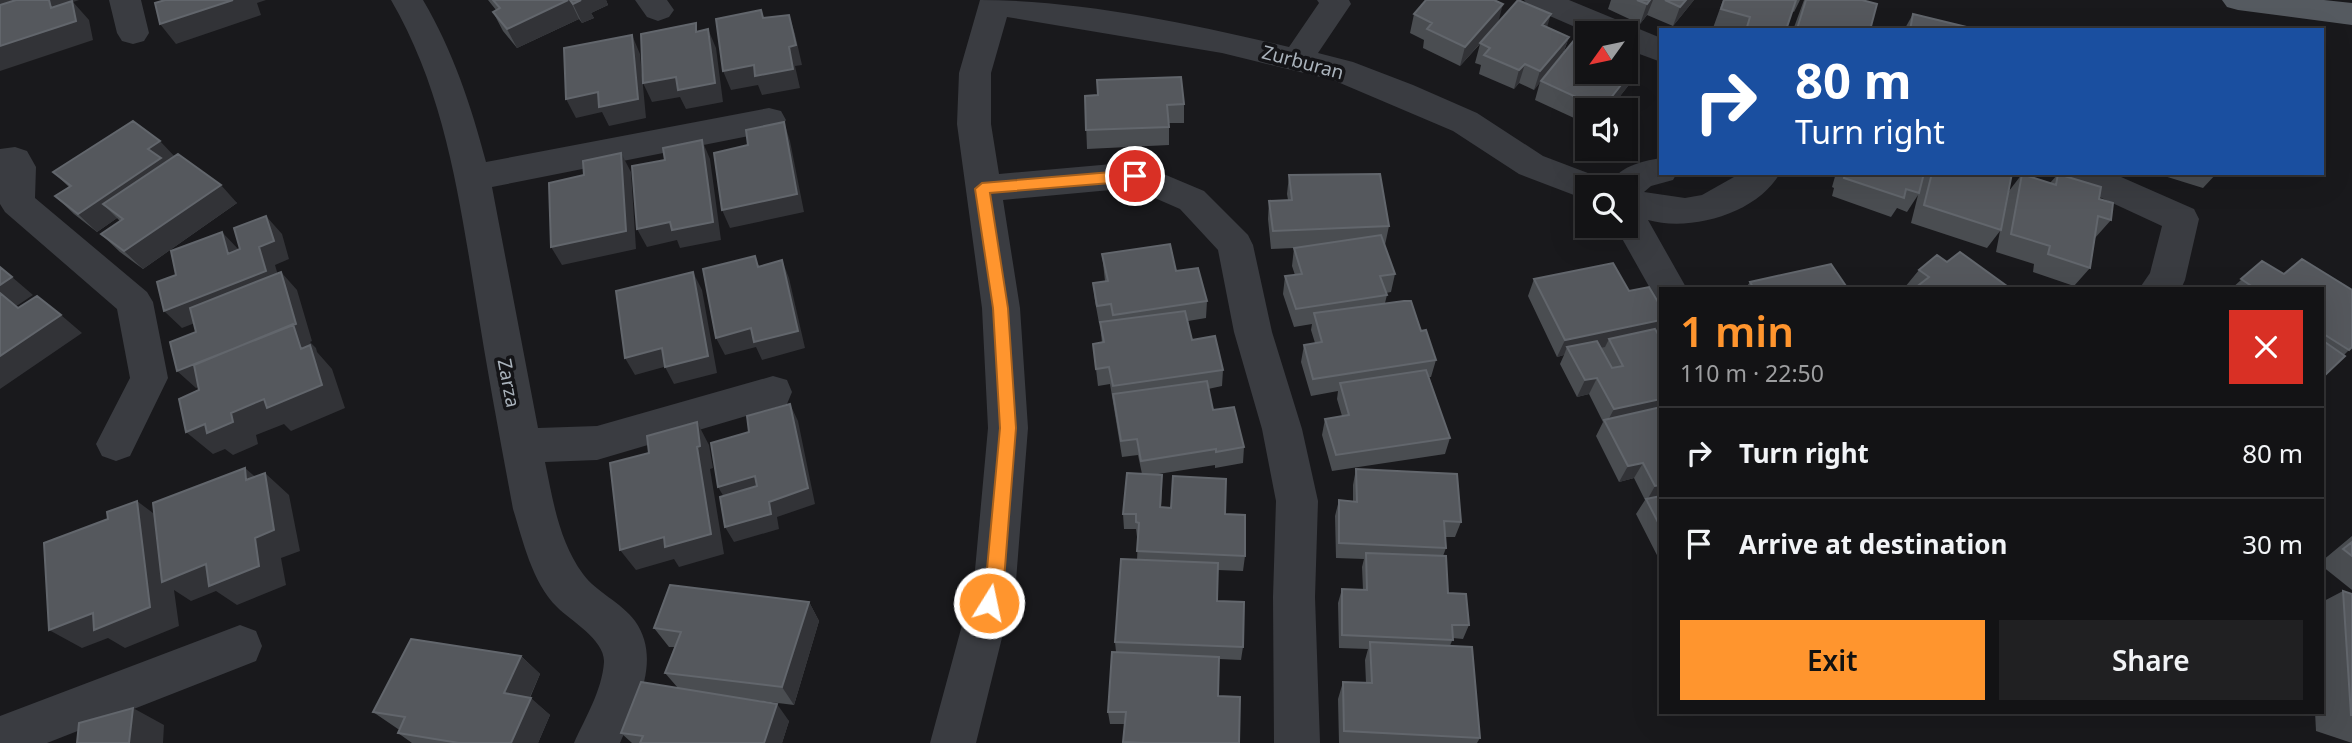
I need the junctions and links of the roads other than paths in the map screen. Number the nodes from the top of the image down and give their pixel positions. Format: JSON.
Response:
{"nodes":[{"id":1,"x":125,"y":0,"type":"edge"},
{"id":2,"x":407,"y":0,"type":"edge"},
{"id":3,"x":1333,"y":0,"type":"edge"},
{"id":4,"x":1540,"y":0,"type":"edge"},
{"id":5,"x":2238,"y":0,"type":"edge"},
{"id":6,"x":995,"y":2,"type":"edge"},
{"id":7,"x":2352,"y":14,"type":"edge"},
{"id":8,"x":1590,"y":21,"type":"edge"},
{"id":9,"x":133,"y":33,"type":"dead end"},
{"id":10,"x":1638,"y":42,"type":"edge"},
{"id":11,"x":1659,"y":50,"type":"edge"},
{"id":12,"x":1298,"y":58,"type":"junction"},
{"id":13,"x":769,"y":120,"type":"dead end"},
{"id":14,"x":0,"y":162,"type":"edge"},
{"id":15,"x":1659,"y":170,"type":"edge"},
{"id":16,"x":1760,"y":175,"type":"edge"},
{"id":17,"x":2083,"y":175,"type":"edge"},
{"id":18,"x":1638,"y":177,"type":"edge"},
{"id":19,"x":473,"y":178,"type":"junction"},
{"id":20,"x":1575,"y":182,"type":"edge"},
{"id":21,"x":982,"y":189,"type":"junction"},
{"id":22,"x":1638,"y":204,"type":"edge"},
{"id":23,"x":1638,"y":235,"type":"edge"},
{"id":24,"x":1668,"y":287,"type":"edge"},
{"id":25,"x":2159,"y":287,"type":"edge"},
{"id":26,"x":773,"y":392,"type":"dead end"},
{"id":27,"x":116,"y":444,"type":"dead end"},
{"id":28,"x":522,"y":446,"type":"junction"},
{"id":29,"x":240,"y":646,"type":"dead end"},
{"id":30,"x":0,"y":738,"type":"edge"},
{"id":31,"x":597,"y":743,"type":"edge"},
{"id":32,"x":953,"y":743,"type":"edge"},
{"id":33,"x":1297,"y":743,"type":"edge"}],
"edges":[{"from":1,"to":9,"type":"street"},
{"from":2,"to":19,"type":"street","name":"Zarza"},
{"from":3,"to":12,"type":"street"},
{"from":4,"to":8,"type":"street"},
{"from":5,"to":7,"type":"main road"},
{"from":6,"to":12,"type":"street","name":"Zurburan"},
{"from":6,"to":21,"type":"street"},
{"from":10,"to":11,"type":"street"},
{"from":12,"to":20,"type":"street","name":"Zurburan"},
{"from":13,"to":19,"type":"street"},
{"from":14,"to":27,"type":"street"},
{"from":15,"to":18,"type":"street"},
{"from":16,"to":22,"type":"street"},
{"from":17,"to":25,"type":"street"},
{"from":19,"to":28,"type":"street","name":"Zarza"},
{"from":21,"to":32,"type":"street"},
{"from":21,"to":33,"type":"street"},
{"from":23,"to":24,"type":"street"},
{"from":26,"to":28,"type":"street"},
{"from":28,"to":31,"type":"street","name":"Zarza"},
{"from":29,"to":30,"type":"street"}]}
